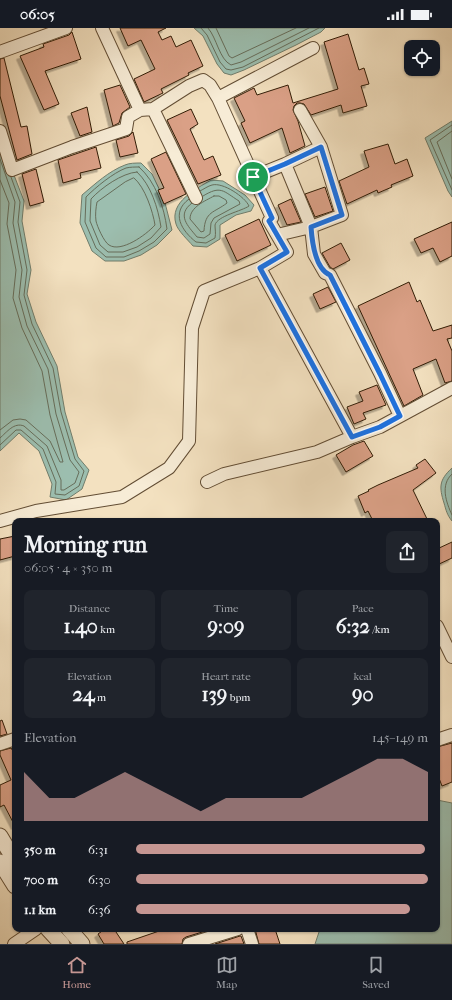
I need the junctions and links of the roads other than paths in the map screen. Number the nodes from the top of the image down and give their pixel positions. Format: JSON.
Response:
{"nodes":[{"id":1,"x":66,"y":28,"type":"edge"},
{"id":2,"x":102,"y":28,"type":"edge"},
{"id":3,"x":313,"y":48,"type":"dead end"},
{"id":4,"x":0,"y":52,"type":"edge"},
{"id":5,"x":218,"y":98,"type":"junction"},
{"id":6,"x":153,"y":109,"type":"junction"},
{"id":7,"x":140,"y":110,"type":"junction"},
{"id":8,"x":300,"y":110,"type":"dead end"},
{"id":9,"x":0,"y":131,"type":"edge"},
{"id":10,"x":321,"y":147,"type":"junction"},
{"id":11,"x":285,"y":164,"type":"junction"},
{"id":12,"x":253,"y":177,"type":"junction"},
{"id":13,"x":196,"y":198,"type":"dead end"},
{"id":14,"x":311,"y":227,"type":"junction"},
{"id":15,"x":277,"y":235,"type":"junction"},
{"id":16,"x":260,"y":268,"type":"junction"},
{"id":17,"x":452,"y":388,"type":"edge"},
{"id":18,"x":400,"y":416,"type":"junction"},
{"id":19,"x":352,"y":437,"type":"junction"},
{"id":20,"x":207,"y":482,"type":"dead end"},
{"id":21,"x":0,"y":521,"type":"edge"},
{"id":22,"x":440,"y":632,"type":"edge"},
{"id":23,"x":452,"y":657,"type":"edge"},
{"id":24,"x":452,"y":735,"type":"edge"},
{"id":25,"x":440,"y":739,"type":"edge"},
{"id":26,"x":12,"y":740,"type":"edge"},
{"id":27,"x":0,"y":744,"type":"edge"},
{"id":28,"x":0,"y":836,"type":"edge"},
{"id":29,"x":4,"y":864,"type":"edge"},
{"id":30,"x":12,"y":880,"type":"edge"},
{"id":31,"x":32,"y":932,"type":"edge"},
{"id":32,"x":51,"y":932,"type":"edge"},
{"id":33,"x":71,"y":932,"type":"edge"},
{"id":34,"x":228,"y":932,"type":"edge"},
{"id":35,"x":248,"y":932,"type":"edge"},
{"id":36,"x":14,"y":944,"type":"edge"},
{"id":37,"x":62,"y":944,"type":"edge"},
{"id":38,"x":82,"y":944,"type":"edge"},
{"id":39,"x":189,"y":944,"type":"edge"},
{"id":40,"x":252,"y":944,"type":"edge"}],
"edges":[{"from":1,"to":4,"type":"street"},
{"from":2,"to":7,"type":"street"},
{"from":3,"to":5,"type":"street"},
{"from":5,"to":6,"type":"street"},
{"from":5,"to":12,"type":"street"},
{"from":6,"to":7,"type":"street"},
{"from":6,"to":13,"type":"street"},
{"from":7,"to":9,"type":"street"},
{"from":8,"to":10,"type":"street"},
{"from":10,"to":11,"type":"street"},
{"from":10,"to":14,"type":"street"},
{"from":11,"to":12,"type":"street"},
{"from":11,"to":14,"type":"street"},
{"from":12,"to":15,"type":"street"},
{"from":14,"to":15,"type":"street"},
{"from":14,"to":18,"type":"street"},
{"from":15,"to":16,"type":"street"},
{"from":16,"to":19,"type":"street"},
{"from":16,"to":21,"type":"street"},
{"from":17,"to":18,"type":"street"},
{"from":18,"to":19,"type":"street"},
{"from":19,"to":20,"type":"street"},
{"from":22,"to":23,"type":"street"},
{"from":24,"to":25,"type":"street"},
{"from":26,"to":27,"type":"street"},
{"from":28,"to":29,"type":"street"},
{"from":29,"to":30,"type":"street"},
{"from":31,"to":36,"type":"street"},
{"from":32,"to":37,"type":"street"},
{"from":33,"to":38,"type":"street"},
{"from":34,"to":39,"type":"street"},
{"from":35,"to":40,"type":"street"}]}
